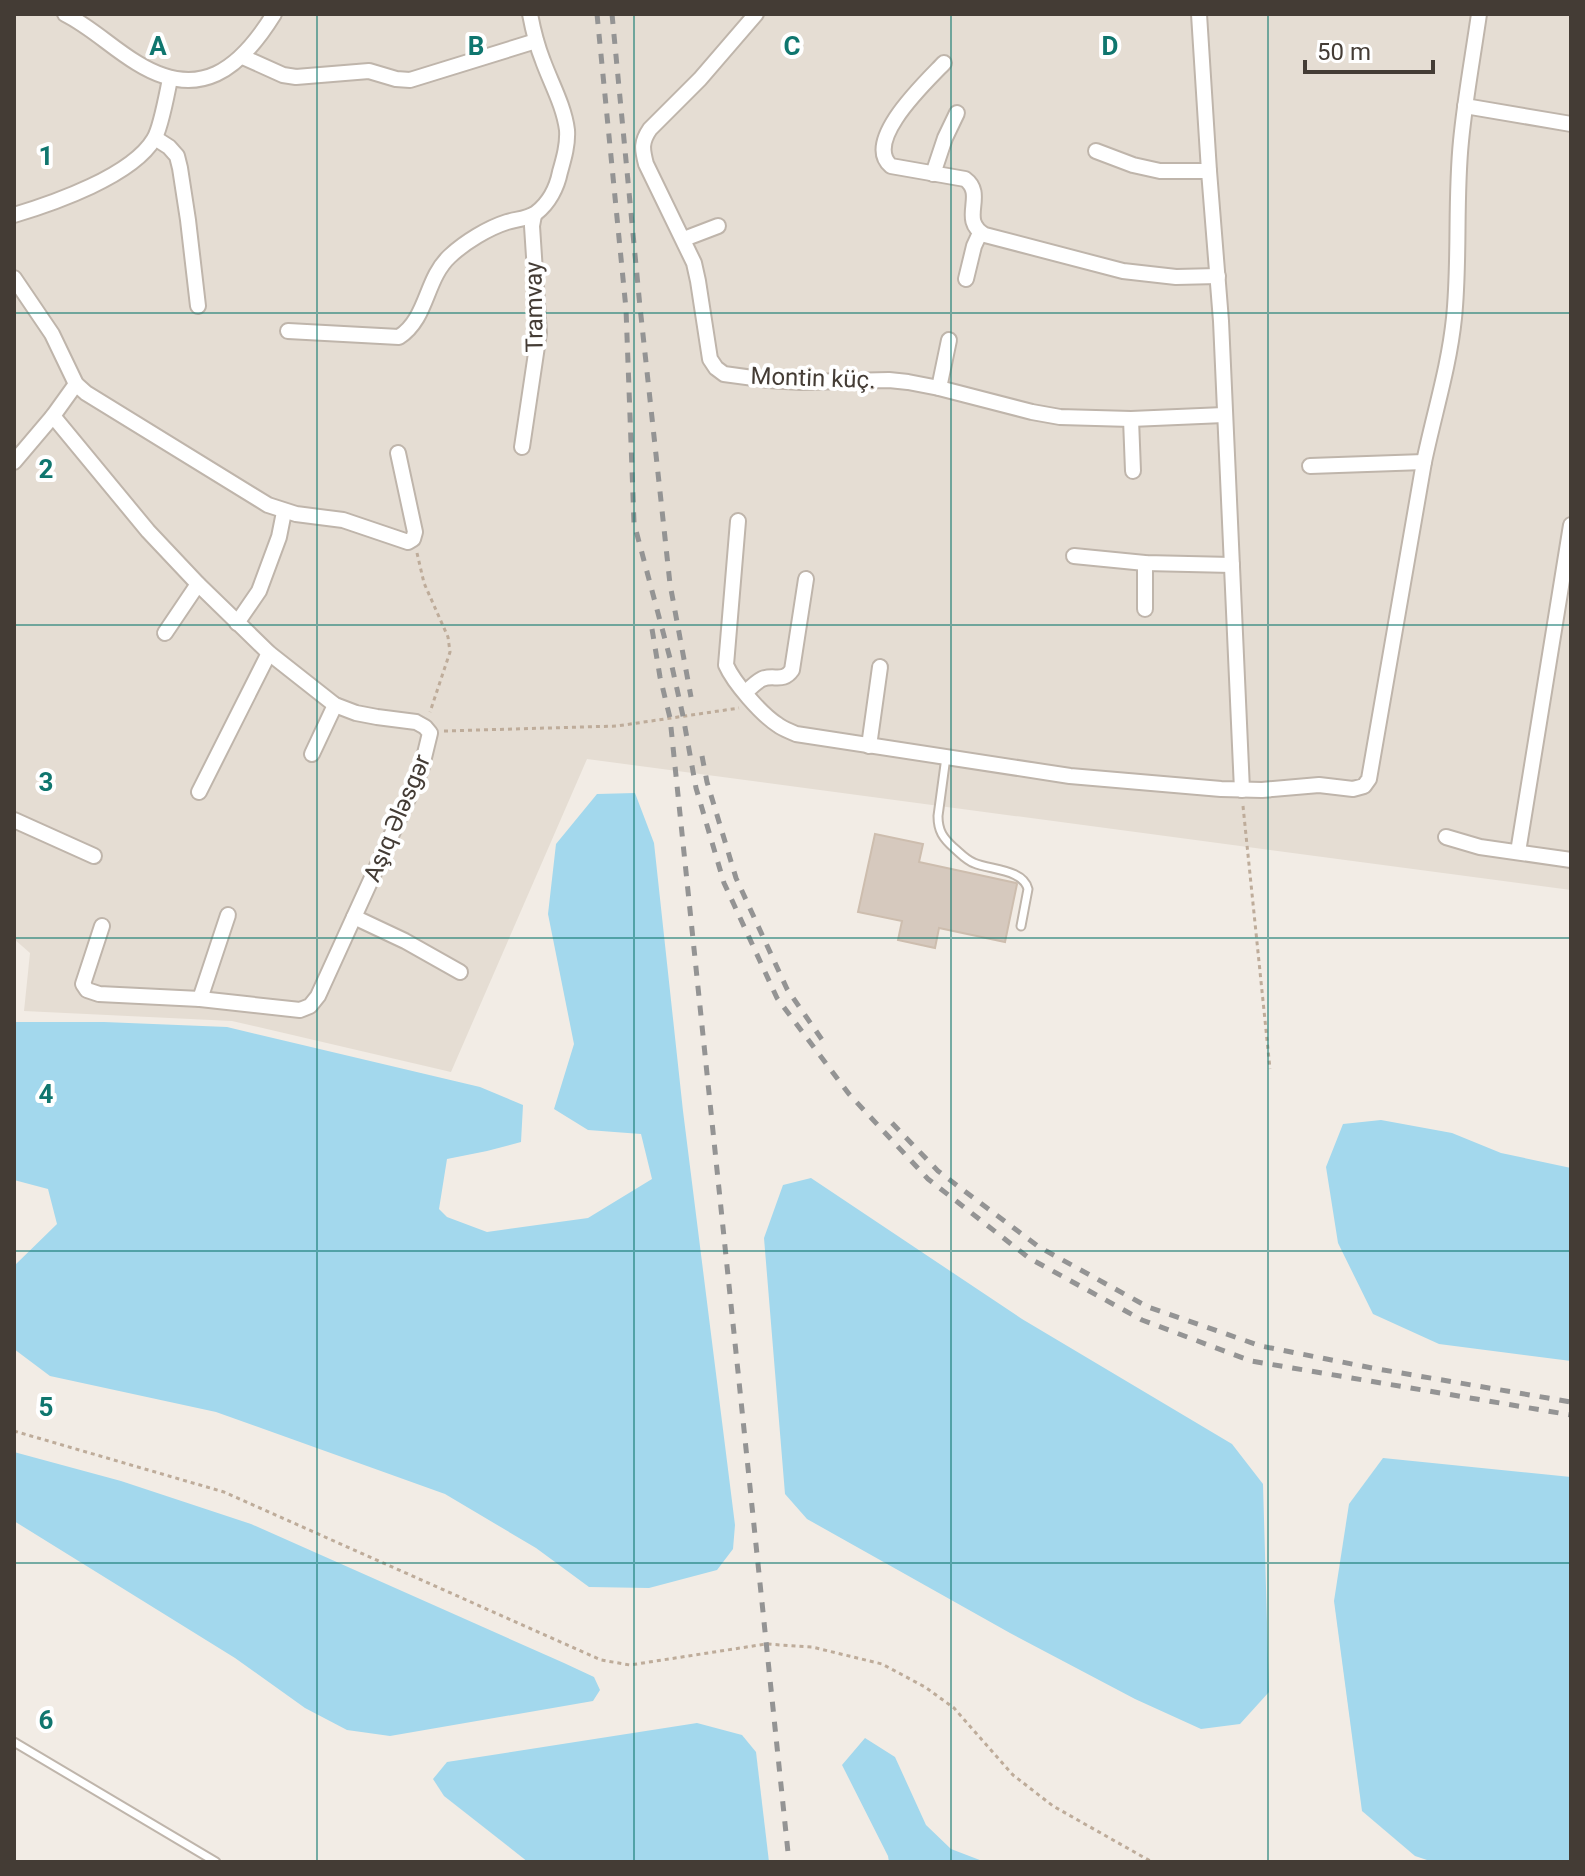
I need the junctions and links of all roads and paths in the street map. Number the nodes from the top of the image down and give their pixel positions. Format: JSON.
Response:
{"nodes":[{"id":1,"x":65,"y":14,"type":"edge"},
{"id":2,"x":274,"y":14,"type":"edge"},
{"id":3,"x":530,"y":14,"type":"edge"},
{"id":4,"x":756,"y":14,"type":"edge"},
{"id":5,"x":1199,"y":14,"type":"edge"},
{"id":6,"x":1479,"y":14,"type":"edge"},
{"id":7,"x":536,"y":41,"type":"junction"},
{"id":8,"x":243,"y":57,"type":"junction"},
{"id":9,"x":944,"y":63,"type":"dead end"},
{"id":10,"x":170,"y":79,"type":"junction"},
{"id":11,"x":1465,"y":106,"type":"junction"},
{"id":12,"x":957,"y":113,"type":"dead end"},
{"id":13,"x":1571,"y":124,"type":"edge"},
{"id":14,"x":155,"y":138,"type":"junction"},
{"id":15,"x":1096,"y":151,"type":"dead end"},
{"id":16,"x":1209,"y":171,"type":"junction"},
{"id":17,"x":933,"y":174,"type":"junction"},
{"id":18,"x":14,"y":215,"type":"edge"},
{"id":19,"x":534,"y":215,"type":"junction"},
{"id":20,"x":718,"y":226,"type":"dead end"},
{"id":21,"x":980,"y":233,"type":"junction"},
{"id":22,"x":684,"y":239,"type":"junction"},
{"id":23,"x":1218,"y":276,"type":"junction"},
{"id":24,"x":14,"y":278,"type":"edge"},
{"id":25,"x":966,"y":279,"type":"dead end"},
{"id":26,"x":198,"y":306,"type":"dead end"},
{"id":27,"x":288,"y":331,"type":"dead end"},
{"id":28,"x":949,"y":340,"type":"dead end"},
{"id":29,"x":76,"y":384,"type":"junction"},
{"id":30,"x":939,"y":388,"type":"junction"},
{"id":31,"x":1224,"y":415,"type":"junction"},
{"id":32,"x":53,"y":416,"type":"junction"},
{"id":33,"x":1131,"y":419,"type":"junction"},
{"id":34,"x":522,"y":447,"type":"dead end"},
{"id":35,"x":398,"y":453,"type":"dead end"},
{"id":36,"x":14,"y":462,"type":"edge"},
{"id":37,"x":1424,"y":462,"type":"junction"},
{"id":38,"x":1310,"y":466,"type":"dead end"},
{"id":39,"x":1133,"y":471,"type":"dead end"},
{"id":40,"x":284,"y":512,"type":"junction"},
{"id":41,"x":738,"y":521,"type":"dead end"},
{"id":42,"x":1571,"y":525,"type":"edge"},
{"id":43,"x":413,"y":539,"type":"junction"},
{"id":44,"x":1074,"y":556,"type":"dead end"},
{"id":45,"x":1145,"y":563,"type":"junction"},
{"id":46,"x":1232,"y":565,"type":"junction"},
{"id":47,"x":806,"y":579,"type":"dead end"},
{"id":48,"x":198,"y":584,"type":"junction"},
{"id":49,"x":1145,"y":609,"type":"dead end"},
{"id":50,"x":237,"y":623,"type":"junction"},
{"id":51,"x":165,"y":633,"type":"dead end"},
{"id":52,"x":269,"y":653,"type":"junction"},
{"id":53,"x":880,"y":667,"type":"dead end"},
{"id":54,"x":750,"y":697,"type":"junction"},
{"id":55,"x":335,"y":705,"type":"junction"},
{"id":56,"x":427,"y":730,"type":"junction"},
{"id":57,"x":869,"y":746,"type":"junction"},
{"id":58,"x":312,"y":754,"type":"dead end"},
{"id":59,"x":946,"y":757,"type":"junction"},
{"id":60,"x":1242,"y":790,"type":"junction"},
{"id":61,"x":199,"y":792,"type":"dead end"},
{"id":62,"x":14,"y":820,"type":"edge"},
{"id":63,"x":1446,"y":837,"type":"dead end"},
{"id":64,"x":1518,"y":852,"type":"junction"},
{"id":65,"x":94,"y":856,"type":"dead end"},
{"id":66,"x":1571,"y":860,"type":"edge"},
{"id":67,"x":228,"y":915,"type":"dead end"},
{"id":68,"x":354,"y":917,"type":"junction"},
{"id":69,"x":102,"y":926,"type":"dead end"},
{"id":70,"x":1021,"y":926,"type":"dead end"},
{"id":71,"x":460,"y":972,"type":"dead end"},
{"id":72,"x":200,"y":999,"type":"junction"},
{"id":73,"x":1270,"y":1069,"type":"dead end"},
{"id":74,"x":14,"y":1431,"type":"edge"},
{"id":75,"x":14,"y":1742,"type":"edge"},
{"id":76,"x":216,"y":1862,"type":"edge"},
{"id":77,"x":1152,"y":1862,"type":"edge"}],
"edges":[{"from":1,"to":10,"type":"street"},
{"from":2,"to":8,"type":"street"},
{"from":3,"to":7,"type":"street"},
{"from":4,"to":22,"type":"street","name":"Montin küç."},
{"from":5,"to":16,"type":"street"},
{"from":6,"to":11,"type":"street"},
{"from":7,"to":8,"type":"street"},
{"from":7,"to":19,"type":"street"},
{"from":8,"to":10,"type":"street"},
{"from":9,"to":17,"type":"street"},
{"from":10,"to":14,"type":"street"},
{"from":11,"to":13,"type":"street"},
{"from":11,"to":37,"type":"street"},
{"from":12,"to":17,"type":"street"},
{"from":14,"to":18,"type":"street"},
{"from":14,"to":26,"type":"street"},
{"from":15,"to":16,"type":"street"},
{"from":16,"to":23,"type":"street"},
{"from":17,"to":21,"type":"street"},
{"from":19,"to":27,"type":"street"},
{"from":19,"to":34,"type":"street","name":"Tramvay"},
{"from":20,"to":22,"type":"street"},
{"from":21,"to":23,"type":"street"},
{"from":21,"to":25,"type":"street"},
{"from":22,"to":30,"type":"street","name":"Montin küç."},
{"from":23,"to":31,"type":"street"},
{"from":24,"to":29,"type":"street"},
{"from":28,"to":30,"type":"street"},
{"from":29,"to":32,"type":"street"},
{"from":29,"to":40,"type":"street"},
{"from":30,"to":33,"type":"street","name":"Montin küç."},
{"from":31,"to":33,"type":"street","name":"Montin küç."},
{"from":31,"to":46,"type":"street"},
{"from":32,"to":36,"type":"street"},
{"from":32,"to":48,"type":"street","name":"Aşıq Ələsgər"},
{"from":33,"to":39,"type":"street"},
{"from":35,"to":43,"type":"street"},
{"from":37,"to":38,"type":"street"},
{"from":37,"to":60,"type":"street"},
{"from":40,"to":43,"type":"street"},
{"from":40,"to":50,"type":"street"},
{"from":41,"to":54,"type":"street"},
{"from":42,"to":64,"type":"street"},
{"from":43,"to":56,"type":"path"},
{"from":44,"to":45,"type":"street"},
{"from":45,"to":46,"type":"street"},
{"from":45,"to":49,"type":"street"},
{"from":46,"to":60,"type":"street"},
{"from":47,"to":54,"type":"street"},
{"from":48,"to":50,"type":"street","name":"Aşıq Ələsgər"},
{"from":48,"to":51,"type":"street"},
{"from":50,"to":52,"type":"street","name":"Aşıq Ələsgər"},
{"from":52,"to":55,"type":"street","name":"Aşıq Ələsgər"},
{"from":52,"to":61,"type":"street"},
{"from":53,"to":57,"type":"street"},
{"from":54,"to":56,"type":"path"},
{"from":54,"to":57,"type":"street"},
{"from":55,"to":56,"type":"street","name":"Aşıq Ələsgər"},
{"from":55,"to":58,"type":"street"},
{"from":56,"to":68,"type":"street","name":"Aşıq Ələsgər"},
{"from":57,"to":59,"type":"street"},
{"from":59,"to":60,"type":"street"},
{"from":59,"to":70,"type":"lane"},
{"from":60,"to":73,"type":"path"},
{"from":62,"to":65,"type":"street"},
{"from":63,"to":64,"type":"street"},
{"from":64,"to":66,"type":"street"},
{"from":67,"to":72,"type":"street"},
{"from":68,"to":71,"type":"street"},
{"from":68,"to":72,"type":"street","name":"Aşıq Ələsgər"},
{"from":69,"to":72,"type":"street","name":"Aşıq Ələsgər"},
{"from":74,"to":77,"type":"path"},
{"from":75,"to":76,"type":"lane"}]}
